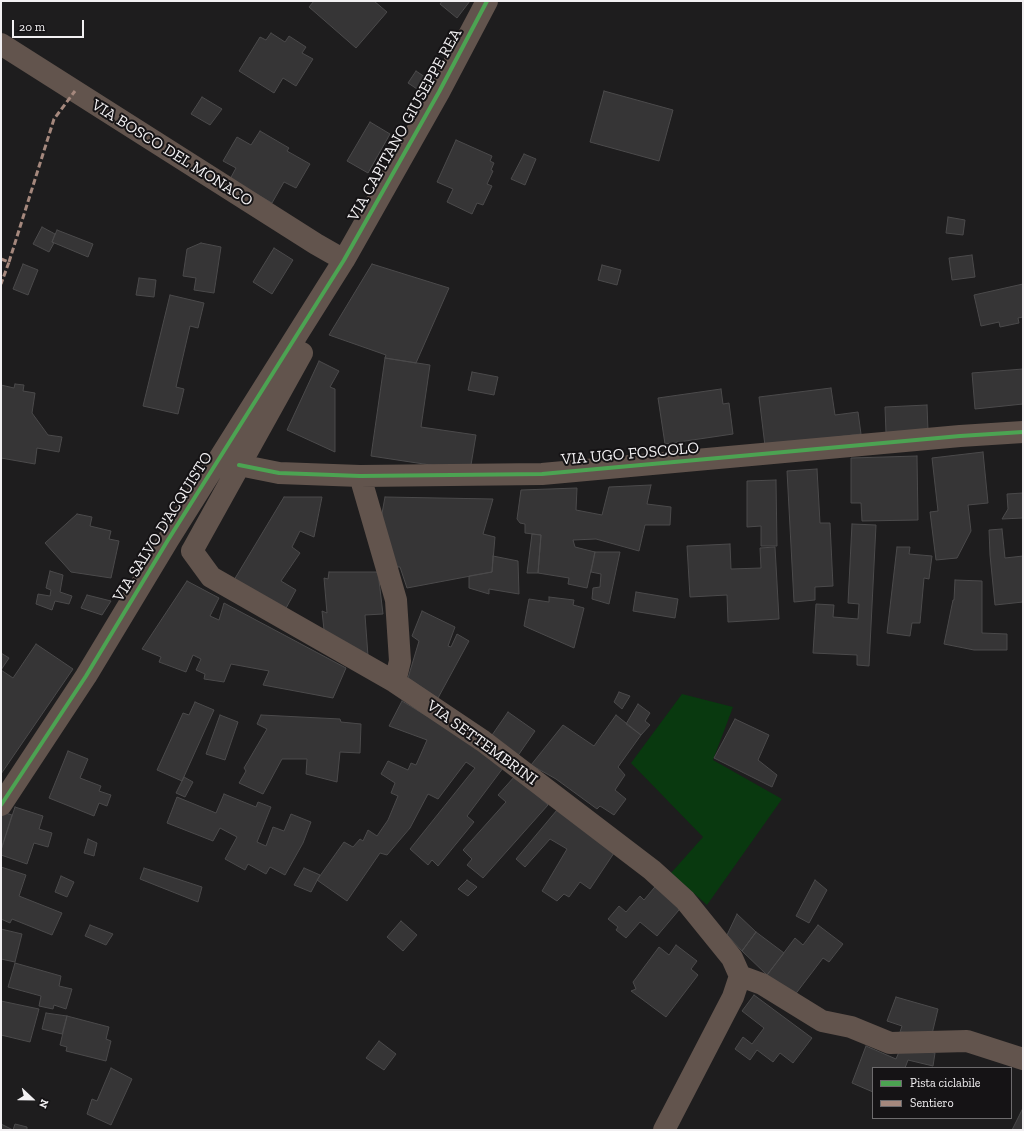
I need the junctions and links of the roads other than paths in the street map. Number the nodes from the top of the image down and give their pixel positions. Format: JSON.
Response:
{"nodes":[{"id":1,"x":487,"y":1,"type":"edge"},
{"id":2,"x":1,"y":44,"type":"edge"},
{"id":3,"x":344,"y":260,"type":"junction"},
{"id":4,"x":1023,"y":432,"type":"edge"},
{"id":5,"x":239,"y":465,"type":"junction"},
{"id":6,"x":360,"y":476,"type":"junction"},
{"id":7,"x":192,"y":551,"type":"junction"},
{"id":8,"x":395,"y":682,"type":"junction"},
{"id":9,"x":4,"y":801,"type":"edge"},
{"id":10,"x":740,"y":976,"type":"junction"},
{"id":11,"x":1023,"y":1059,"type":"edge"},
{"id":12,"x":664,"y":1130,"type":"edge"}],
"edges":[{"from":1,"to":3,"type":"street","name":"VIA CAPITANO GIUSEPPE REA"},
{"from":2,"to":3,"type":"street","name":"VIA BOSCO DEL MONACO"},
{"from":3,"to":5,"type":"street"},
{"from":3,"to":9,"type":"street","name":"VIA SALVO D'ACQUISTO"},
{"from":4,"to":6,"type":"street","name":"VIA UGO FOSCOLO"},
{"from":5,"to":6,"type":"street","name":"VIA UGO FOSCOLO"},
{"from":5,"to":7,"type":"street"},
{"from":6,"to":8,"type":"street"},
{"from":7,"to":8,"type":"street","name":"VIA SETTEMBRINI"},
{"from":7,"to":9,"type":"street"},
{"from":8,"to":10,"type":"street","name":"VIA SETTEMBRINI"},
{"from":10,"to":11,"type":"street"},
{"from":10,"to":12,"type":"street"}]}
